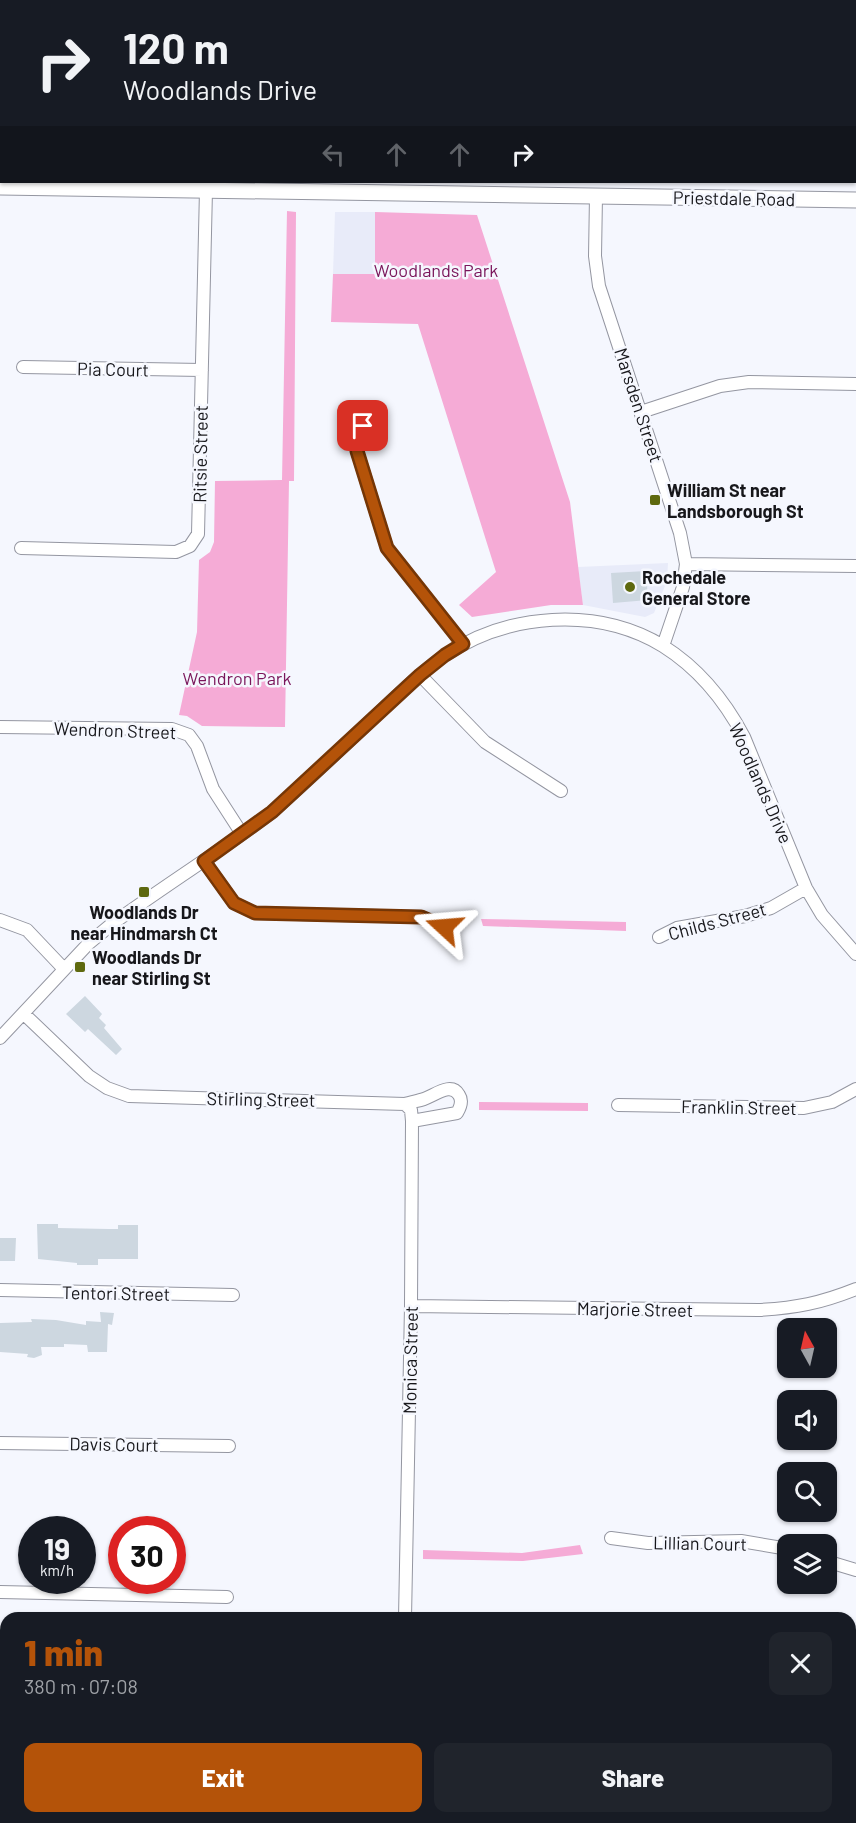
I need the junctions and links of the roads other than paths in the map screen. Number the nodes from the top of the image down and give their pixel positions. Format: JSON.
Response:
{"nodes":[{"id":1,"x":0,"y":187,"type":"edge"},
{"id":2,"x":206,"y":190,"type":"junction"},
{"id":3,"x":596,"y":196,"type":"junction"},
{"id":4,"x":856,"y":200,"type":"edge"},
{"id":5,"x":23,"y":367,"type":"dead end"},
{"id":6,"x":202,"y":370,"type":"junction"},
{"id":7,"x":856,"y":384,"type":"edge"},
{"id":8,"x":641,"y":411,"type":"junction"},
{"id":9,"x":363,"y":426,"type":"dead end"},
{"id":10,"x":21,"y":548,"type":"dead end"},
{"id":11,"x":686,"y":564,"type":"junction"},
{"id":12,"x":856,"y":566,"type":"edge"},
{"id":13,"x":463,"y":644,"type":"junction"},
{"id":14,"x":663,"y":646,"type":"junction"},
{"id":15,"x":420,"y":675,"type":"junction"},
{"id":16,"x":0,"y":727,"type":"edge"},
{"id":17,"x":561,"y":791,"type":"dead end"},
{"id":18,"x":242,"y":834,"type":"junction"},
{"id":19,"x":204,"y":861,"type":"junction"},
{"id":20,"x":806,"y":888,"type":"junction"},
{"id":21,"x":0,"y":920,"type":"edge"},
{"id":22,"x":444,"y":927,"type":"dead end"},
{"id":23,"x":659,"y":937,"type":"dead end"},
{"id":24,"x":856,"y":954,"type":"edge"},
{"id":25,"x":64,"y":969,"type":"junction"},
{"id":26,"x":24,"y":1014,"type":"junction"},
{"id":27,"x":0,"y":1038,"type":"edge"},
{"id":28,"x":856,"y":1089,"type":"edge"},
{"id":29,"x":405,"y":1104,"type":"junction"},
{"id":30,"x":618,"y":1105,"type":"dead end"},
{"id":31,"x":412,"y":1120,"type":"junction"},
{"id":32,"x":856,"y":1289,"type":"edge"},
{"id":33,"x":0,"y":1290,"type":"edge"},
{"id":34,"x":233,"y":1295,"type":"dead end"},
{"id":35,"x":411,"y":1306,"type":"junction"},
{"id":36,"x":0,"y":1443,"type":"edge"},
{"id":37,"x":229,"y":1446,"type":"dead end"},
{"id":38,"x":611,"y":1538,"type":"dead end"},
{"id":39,"x":777,"y":1547,"type":"edge"},
{"id":40,"x":837,"y":1564,"type":"edge"},
{"id":41,"x":856,"y":1570,"type":"edge"},
{"id":42,"x":0,"y":1592,"type":"edge"},
{"id":43,"x":227,"y":1597,"type":"dead end"},
{"id":44,"x":405,"y":1612,"type":"edge"}],
"edges":[{"from":1,"to":2,"type":"street","name":"Priestdale Road"},
{"from":2,"to":3,"type":"street","name":"Priestdale Road"},
{"from":2,"to":6,"type":"street","name":"Ritsie Street"},
{"from":3,"to":4,"type":"street","name":"Priestdale Road"},
{"from":3,"to":8,"type":"street","name":"Marsden Street"},
{"from":5,"to":6,"type":"street","name":"Pia Court"},
{"from":6,"to":10,"type":"street","name":"Ritsie Street"},
{"from":7,"to":8,"type":"street"},
{"from":8,"to":11,"type":"street","name":"Marsden Street"},
{"from":9,"to":13,"type":"street"},
{"from":11,"to":12,"type":"street"},
{"from":11,"to":14,"type":"street","name":"Marsden Street"},
{"from":13,"to":14,"type":"street","name":"Woodlands Drive"},
{"from":13,"to":15,"type":"street","name":"Woodlands Drive"},
{"from":14,"to":20,"type":"street","name":"Woodlands Drive"},
{"from":15,"to":17,"type":"street"},
{"from":15,"to":18,"type":"street","name":"Woodlands Drive"},
{"from":16,"to":18,"type":"street","name":"Wendron Street"},
{"from":18,"to":19,"type":"street","name":"Woodlands Drive"},
{"from":19,"to":22,"type":"street"},
{"from":19,"to":25,"type":"street","name":"Woodlands Drive"},
{"from":20,"to":23,"type":"street","name":"Childs Street"},
{"from":20,"to":24,"type":"street","name":"Woodlands Drive"},
{"from":21,"to":25,"type":"street"},
{"from":25,"to":26,"type":"street","name":"Woodlands Drive"},
{"from":26,"to":27,"type":"street","name":"Woodlands Drive"},
{"from":26,"to":29,"type":"street","name":"Stirling Street"},
{"from":28,"to":30,"type":"street","name":"Franklin Street"},
{"from":29,"to":31,"type":"street","name":"Monica Street"},
{"from":29,"to":31,"type":"street","name":"Stirling Street"},
{"from":31,"to":35,"type":"street","name":"Monica Street"},
{"from":32,"to":35,"type":"street","name":"Marjorie Street"},
{"from":33,"to":34,"type":"street","name":"Tentori Street"},
{"from":35,"to":44,"type":"street","name":"Monica Street"},
{"from":36,"to":37,"type":"street","name":"Davis Court"},
{"from":38,"to":39,"type":"street","name":"Lillian Court"},
{"from":40,"to":41,"type":"street"},
{"from":42,"to":43,"type":"street"}]}
